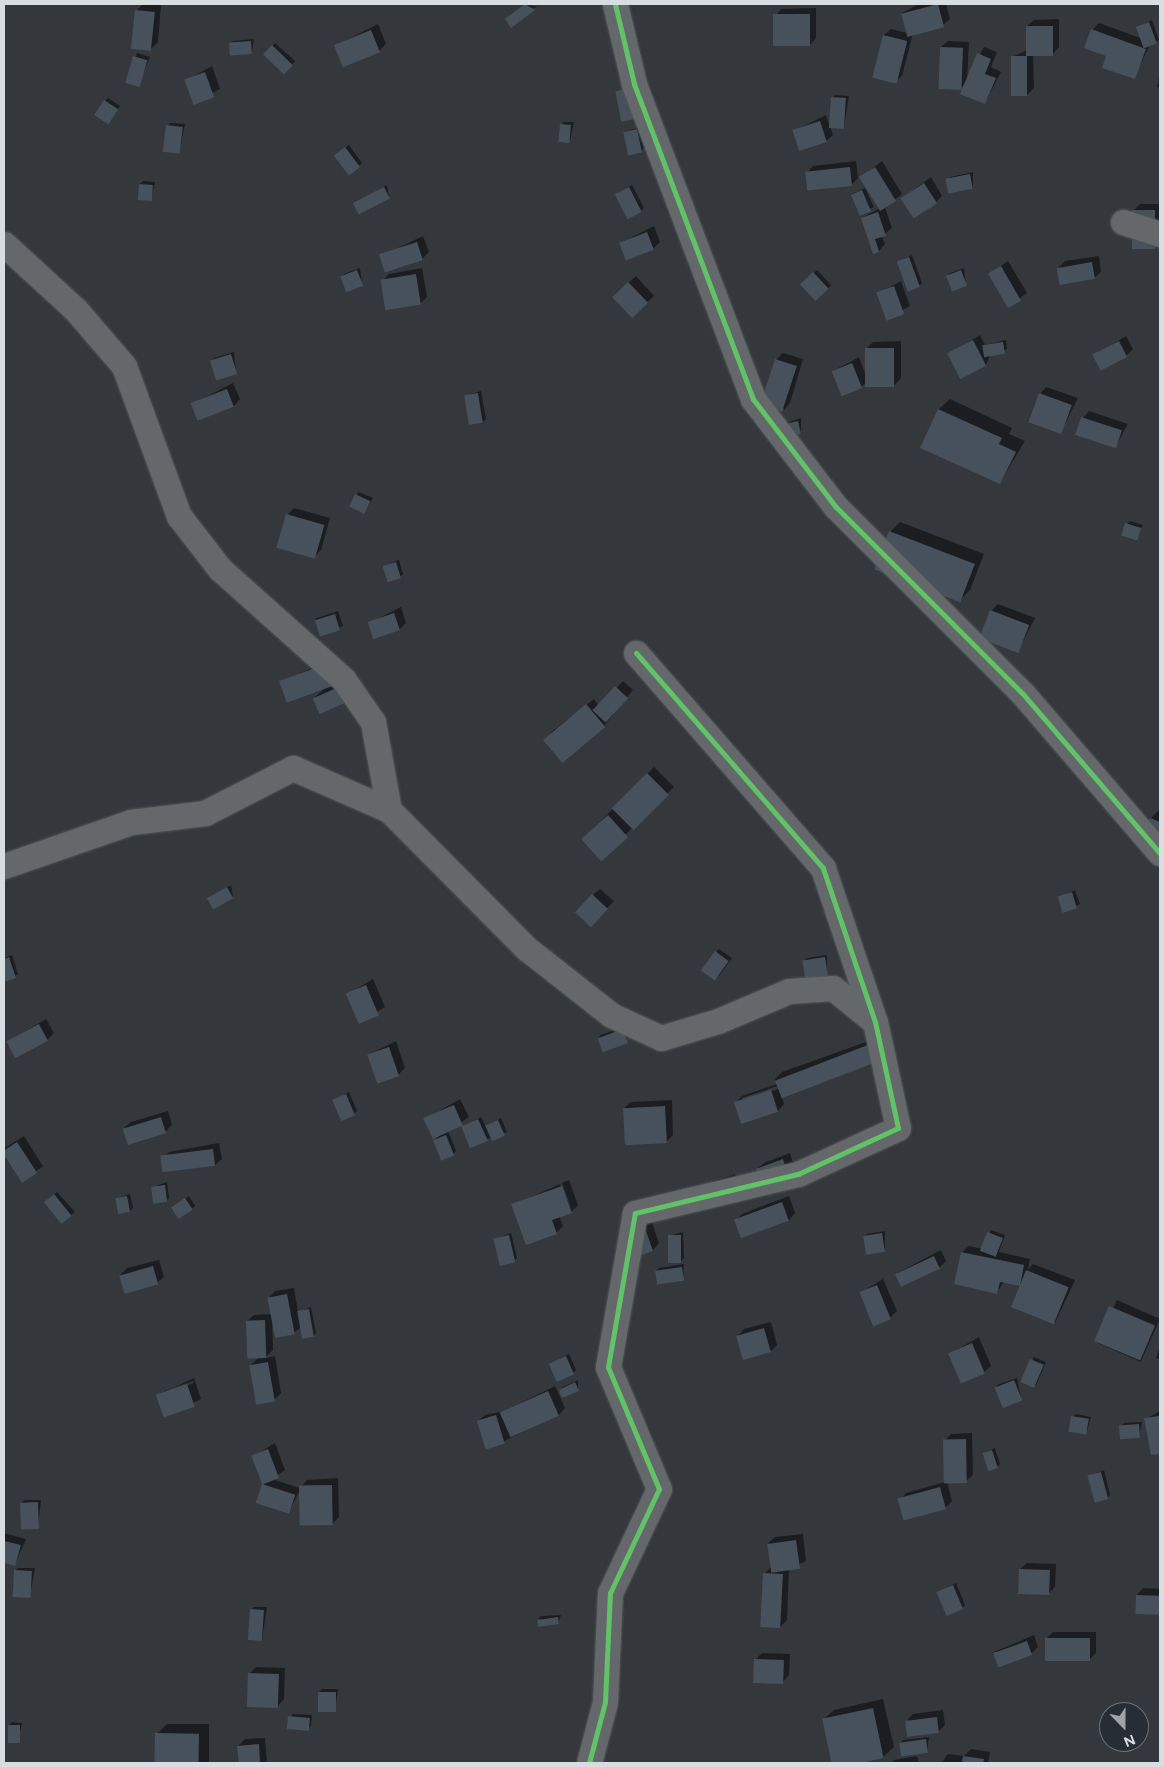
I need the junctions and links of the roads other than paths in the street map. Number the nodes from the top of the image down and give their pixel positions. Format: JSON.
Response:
{"nodes":[{"id":1,"x":615,"y":4,"type":"edge"},
{"id":2,"x":1123,"y":222,"type":"dead end"},
{"id":3,"x":1160,"y":234,"type":"edge"},
{"id":4,"x":4,"y":244,"type":"edge"},
{"id":5,"x":636,"y":653,"type":"dead end"},
{"id":6,"x":389,"y":810,"type":"junction"},
{"id":7,"x":1160,"y":853,"type":"edge"},
{"id":8,"x":4,"y":866,"type":"edge"},
{"id":9,"x":875,"y":1022,"type":"junction"},
{"id":10,"x":589,"y":1763,"type":"edge"}],
"edges":[{"from":1,"to":7,"type":"street"},
{"from":2,"to":3,"type":"street"},
{"from":4,"to":6,"type":"street"},
{"from":5,"to":9,"type":"street"},
{"from":6,"to":8,"type":"street"},
{"from":6,"to":9,"type":"street"},
{"from":9,"to":10,"type":"street"}]}
